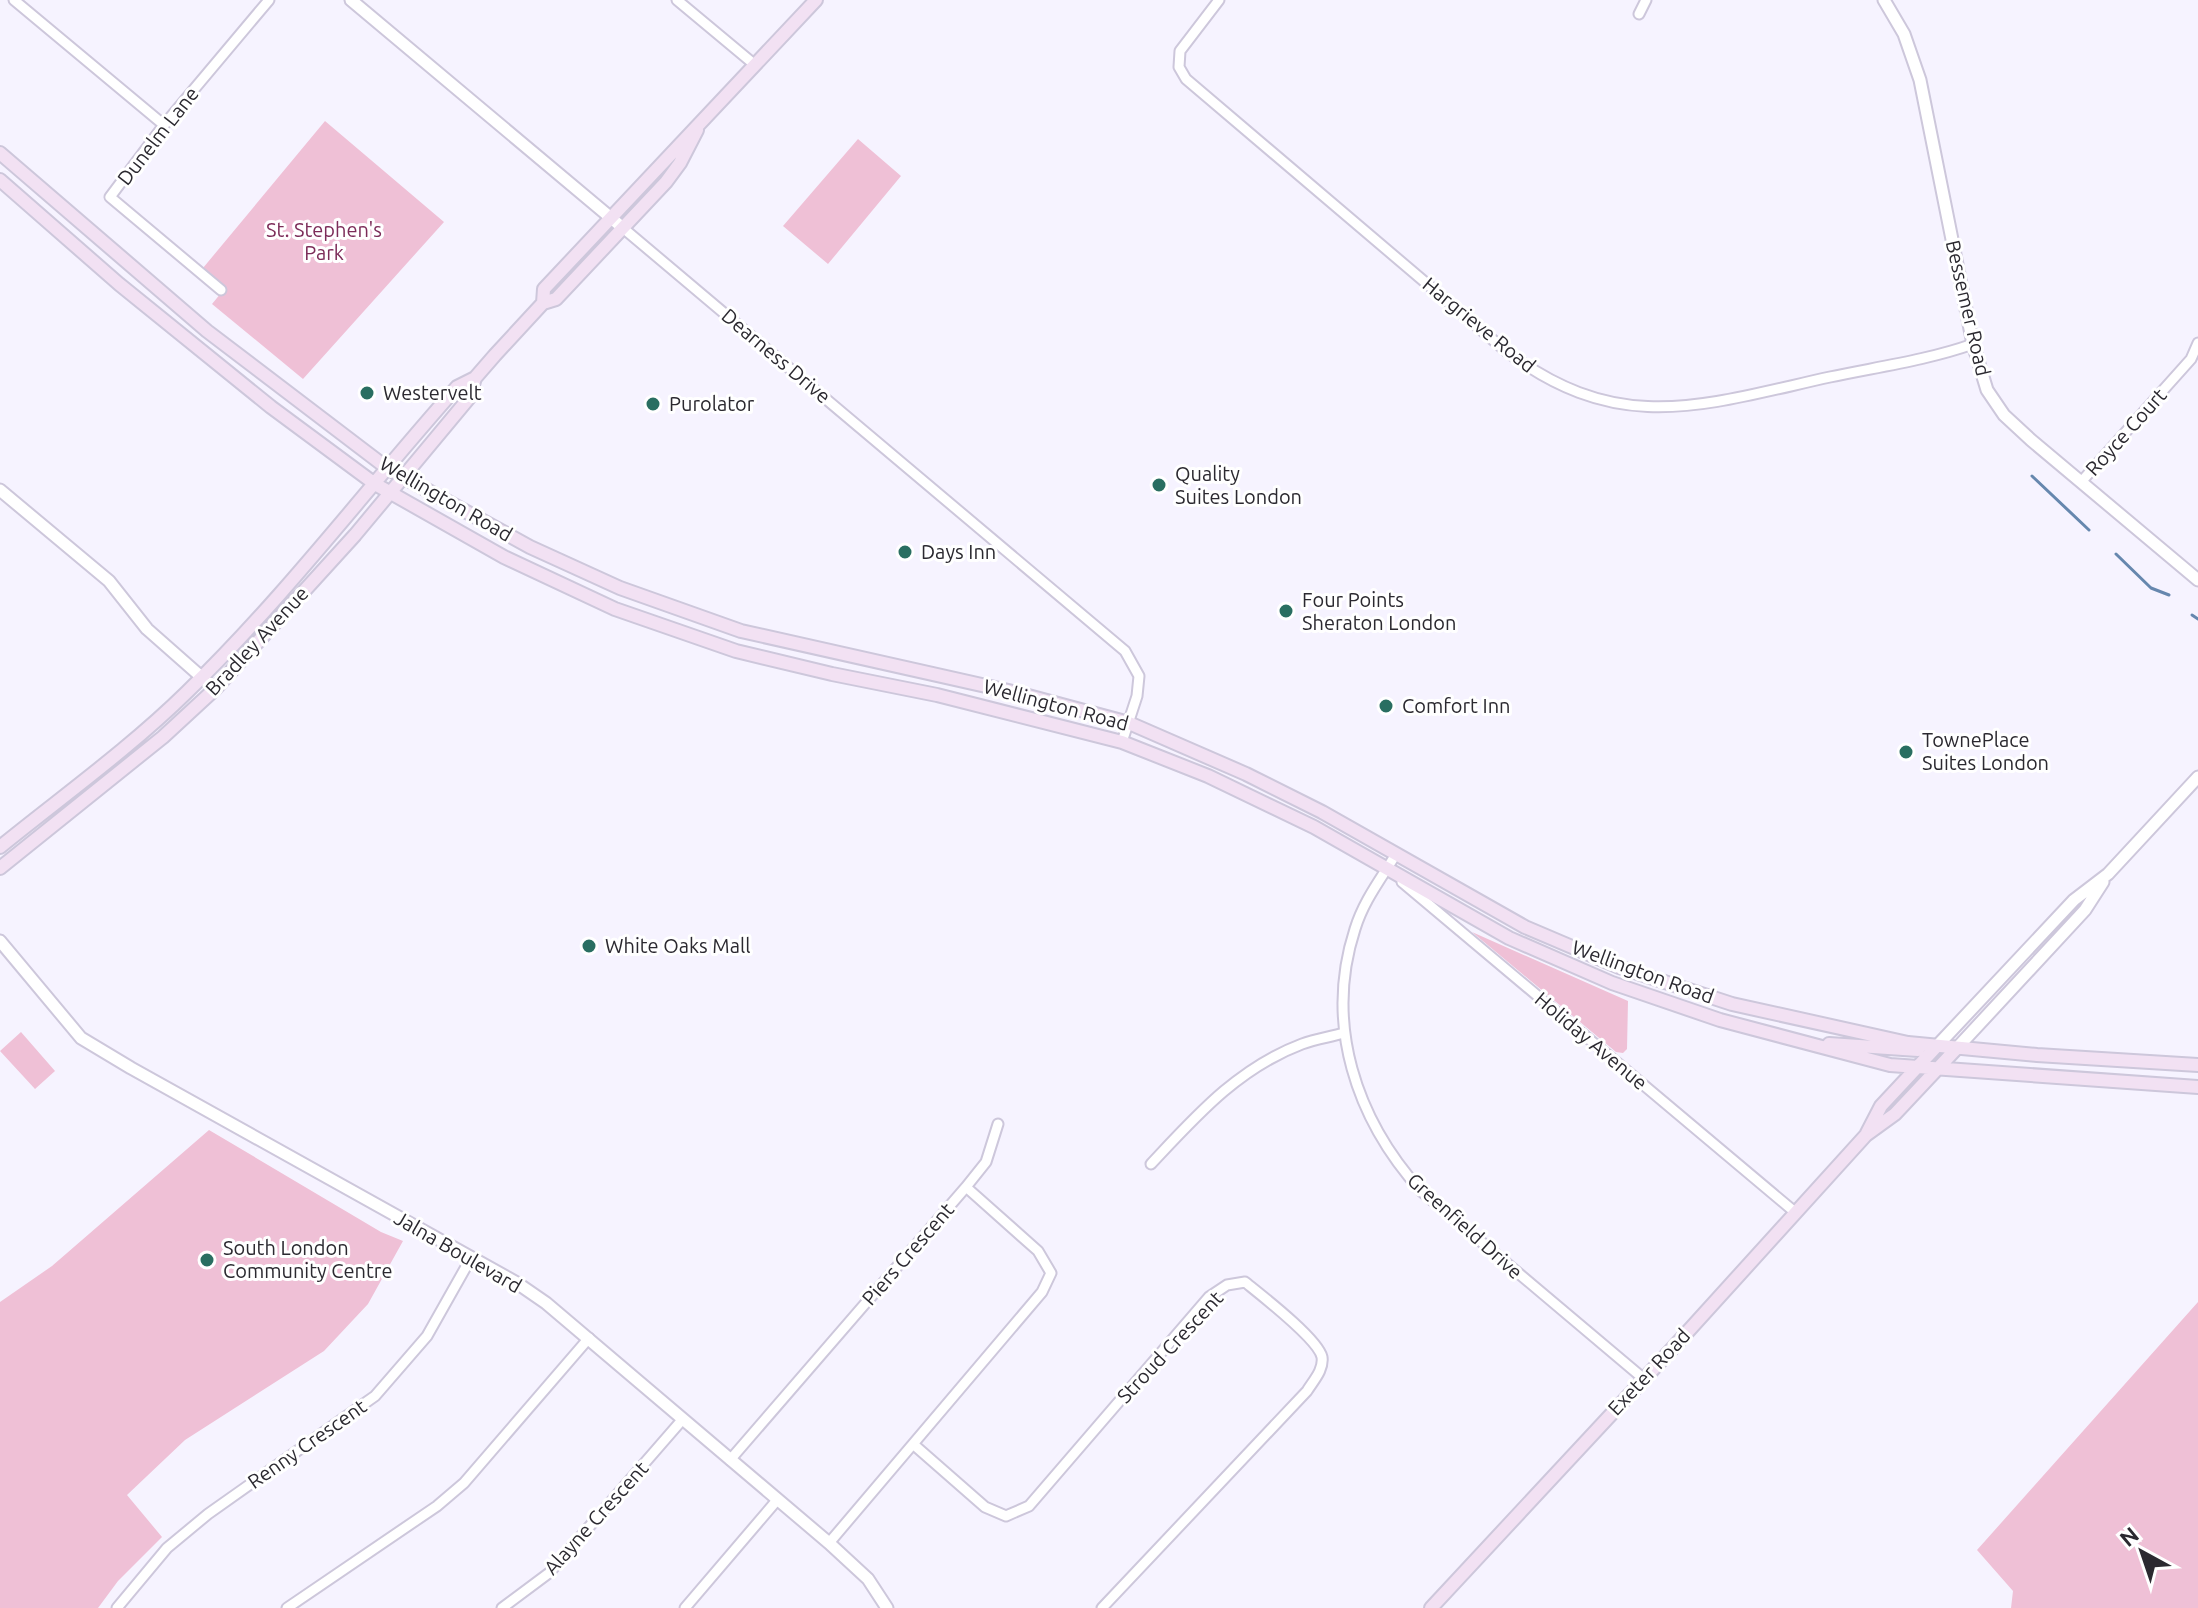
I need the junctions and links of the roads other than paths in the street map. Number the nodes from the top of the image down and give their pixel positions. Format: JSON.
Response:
{"nodes":[{"id":1,"x":14,"y":0,"type":"edge"},
{"id":2,"x":269,"y":0,"type":"edge"},
{"id":3,"x":351,"y":0,"type":"edge"},
{"id":4,"x":677,"y":0,"type":"edge"},
{"id":5,"x":816,"y":0,"type":"edge"},
{"id":6,"x":1219,"y":0,"type":"edge"},
{"id":7,"x":1646,"y":0,"type":"edge"},
{"id":8,"x":1884,"y":0,"type":"edge"},
{"id":9,"x":1639,"y":14,"type":"dead end"},
{"id":10,"x":755,"y":65,"type":"junction"},
{"id":11,"x":164,"y":125,"type":"junction"},
{"id":12,"x":697,"y":130,"type":"junction"},
{"id":13,"x":0,"y":153,"type":"edge"},
{"id":14,"x":0,"y":180,"type":"edge"},
{"id":15,"x":610,"y":218,"type":"junction"},
{"id":16,"x":623,"y":228,"type":"junction"},
{"id":17,"x":221,"y":290,"type":"dead end"},
{"id":18,"x":543,"y":303,"type":"junction"},
{"id":19,"x":2198,"y":343,"type":"edge"},
{"id":20,"x":1973,"y":344,"type":"junction"},
{"id":21,"x":475,"y":378,"type":"junction"},
{"id":22,"x":387,"y":468,"type":"junction"},
{"id":23,"x":403,"y":477,"type":"junction"},
{"id":24,"x":2081,"y":482,"type":"junction"},
{"id":25,"x":375,"y":484,"type":"junction"},
{"id":26,"x":0,"y":490,"type":"edge"},
{"id":27,"x":390,"y":493,"type":"junction"},
{"id":28,"x":2198,"y":580,"type":"edge"},
{"id":29,"x":732,"y":628,"type":"junction"},
{"id":30,"x":727,"y":648,"type":"junction"},
{"id":31,"x":203,"y":676,"type":"junction"},
{"id":32,"x":215,"y":689,"type":"junction"},
{"id":33,"x":1129,"y":723,"type":"junction"},
{"id":34,"x":1122,"y":742,"type":"junction"},
{"id":35,"x":2198,"y":777,"type":"edge"},
{"id":36,"x":0,"y":847,"type":"edge"},
{"id":37,"x":1396,"y":854,"type":"junction"},
{"id":38,"x":0,"y":868,"type":"edge"},
{"id":39,"x":1387,"y":869,"type":"junction"},
{"id":40,"x":2108,"y":874,"type":"junction"},
{"id":41,"x":0,"y":941,"type":"edge"},
{"id":42,"x":1344,"y":1033,"type":"junction"},
{"id":43,"x":1790,"y":1040,"type":"junction"},
{"id":44,"x":1935,"y":1048,"type":"junction"},
{"id":45,"x":1957,"y":1048,"type":"junction"},
{"id":46,"x":2198,"y":1065,"type":"edge"},
{"id":47,"x":1916,"y":1068,"type":"junction"},
{"id":48,"x":1936,"y":1069,"type":"junction"},
{"id":49,"x":2198,"y":1087,"type":"edge"},
{"id":50,"x":998,"y":1124,"type":"dead end"},
{"id":51,"x":1866,"y":1135,"type":"junction"},
{"id":52,"x":1151,"y":1164,"type":"dead end"},
{"id":53,"x":966,"y":1187,"type":"junction"},
{"id":54,"x":1796,"y":1213,"type":"junction"},
{"id":55,"x":471,"y":1258,"type":"junction"},
{"id":56,"x":589,"y":1338,"type":"junction"},
{"id":57,"x":1644,"y":1379,"type":"junction"},
{"id":58,"x":682,"y":1420,"type":"junction"},
{"id":59,"x":913,"y":1444,"type":"junction"},
{"id":60,"x":730,"y":1460,"type":"junction"},
{"id":61,"x":778,"y":1499,"type":"junction"},
{"id":62,"x":829,"y":1543,"type":"junction"},
{"id":63,"x":117,"y":1608,"type":"edge"},
{"id":64,"x":287,"y":1608,"type":"edge"},
{"id":65,"x":502,"y":1608,"type":"edge"},
{"id":66,"x":685,"y":1608,"type":"edge"},
{"id":67,"x":887,"y":1608,"type":"edge"},
{"id":68,"x":1102,"y":1608,"type":"edge"},
{"id":69,"x":1431,"y":1608,"type":"edge"}],
"edges":[{"from":1,"to":11,"type":"street"},
{"from":2,"to":11,"type":"street","name":"Dunelm Lane"},
{"from":3,"to":15,"type":"street","name":"Dearness Drive"},
{"from":4,"to":10,"type":"street"},
{"from":5,"to":10,"type":"main road","name":"Bradley Avenue"},
{"from":6,"to":20,"type":"street","name":"Hargrieve Road"},
{"from":7,"to":9,"type":"street"},
{"from":8,"to":20,"type":"street","name":"Bessemer Road"},
{"from":10,"to":12,"type":"main road","name":"Bradley Avenue"},
{"from":11,"to":17,"type":"street","name":"Dunelm Lane"},
{"from":12,"to":15,"type":"main road","name":"Bradley Avenue"},
{"from":12,"to":16,"type":"main road","name":"Bradley Avenue"},
{"from":13,"to":22,"type":"main road","name":"Wellington Road"},
{"from":14,"to":25,"type":"main road","name":"Wellington Road"},
{"from":15,"to":16,"type":"street","name":"Dearness Drive"},
{"from":15,"to":18,"type":"main road","name":"Bradley Avenue"},
{"from":16,"to":18,"type":"main road","name":"Bradley Avenue"},
{"from":16,"to":33,"type":"street","name":"Dearness Drive"},
{"from":18,"to":21,"type":"main road","name":"Bradley Avenue"},
{"from":19,"to":24,"type":"street","name":"Royce Court"},
{"from":20,"to":24,"type":"street","name":"Bessemer Road"},
{"from":21,"to":22,"type":"main road","name":"Bradley Avenue"},
{"from":21,"to":23,"type":"main road","name":"Bradley Avenue"},
{"from":22,"to":23,"type":"main road","name":"Wellington Road"},
{"from":22,"to":25,"type":"main road","name":"Bradley Avenue"},
{"from":23,"to":27,"type":"main road","name":"Bradley Avenue"},
{"from":23,"to":29,"type":"main road","name":"Wellington Road"},
{"from":24,"to":28,"type":"street","name":"Bessemer Road"},
{"from":25,"to":27,"type":"main road","name":"Wellington Road"},
{"from":25,"to":31,"type":"main road","name":"Bradley Avenue"},
{"from":26,"to":31,"type":"street"},
{"from":27,"to":30,"type":"main road","name":"Wellington Road"},
{"from":27,"to":32,"type":"main road","name":"Bradley Avenue"},
{"from":29,"to":30,"type":"main road"},
{"from":29,"to":33,"type":"main road","name":"Wellington Road"},
{"from":30,"to":34,"type":"main road","name":"Wellington Road"},
{"from":31,"to":32,"type":"street"},
{"from":31,"to":36,"type":"main road","name":"Bradley Avenue"},
{"from":32,"to":38,"type":"main road","name":"Bradley Avenue"},
{"from":33,"to":34,"type":"street","name":"Dearness Drive"},
{"from":33,"to":37,"type":"main road","name":"Wellington Road"},
{"from":34,"to":39,"type":"main road","name":"Wellington Road"},
{"from":35,"to":40,"type":"street","name":"Exeter Road"},
{"from":37,"to":39,"type":"street","name":"Greenfield Drive"},
{"from":37,"to":44,"type":"main road","name":"Wellington Road"},
{"from":39,"to":42,"type":"street","name":"Greenfield Drive"},
{"from":39,"to":43,"type":"main road","name":"Wellington Road"},
{"from":39,"to":54,"type":"street","name":"Holiday Avenue"},
{"from":40,"to":44,"type":"street","name":"Exeter Road"},
{"from":40,"to":45,"type":"street","name":"Exeter Road"},
{"from":41,"to":55,"type":"street","name":"Jalna Boulevard"},
{"from":42,"to":52,"type":"street"},
{"from":42,"to":57,"type":"street","name":"Greenfield Drive"},
{"from":43,"to":44,"type":"main road"},
{"from":43,"to":47,"type":"main road","name":"Wellington Road"},
{"from":44,"to":45,"type":"main road","name":"Wellington Road"},
{"from":44,"to":47,"type":"main road","name":"Exeter Road"},
{"from":45,"to":46,"type":"main road","name":"Wellington Road"},
{"from":45,"to":48,"type":"main road","name":"Exeter Road"},
{"from":47,"to":48,"type":"main road","name":"Wellington Road"},
{"from":47,"to":51,"type":"main road","name":"Exeter Road"},
{"from":48,"to":49,"type":"main road","name":"Wellington Road"},
{"from":48,"to":51,"type":"main road","name":"Exeter Road"},
{"from":50,"to":53,"type":"street"},
{"from":51,"to":54,"type":"main road","name":"Exeter Road"},
{"from":53,"to":59,"type":"street","name":"Piers Crescent"},
{"from":53,"to":60,"type":"street","name":"Piers Crescent"},
{"from":54,"to":57,"type":"main road","name":"Exeter Road"},
{"from":55,"to":56,"type":"street","name":"Jalna Boulevard"},
{"from":55,"to":63,"type":"street","name":"Renny Crescent"},
{"from":56,"to":58,"type":"street","name":"Jalna Boulevard"},
{"from":56,"to":64,"type":"street"},
{"from":57,"to":69,"type":"main road","name":"Exeter Road"},
{"from":58,"to":60,"type":"street","name":"Jalna Boulevard"},
{"from":58,"to":65,"type":"street","name":"Alayne Crescent"},
{"from":59,"to":62,"type":"street","name":"Piers Crescent"},
{"from":59,"to":68,"type":"street","name":"Stroud Crescent"},
{"from":60,"to":61,"type":"street","name":"Jalna Boulevard"},
{"from":61,"to":62,"type":"street","name":"Jalna Boulevard"},
{"from":61,"to":66,"type":"street"},
{"from":62,"to":67,"type":"street","name":"Jalna Boulevard"}]}
